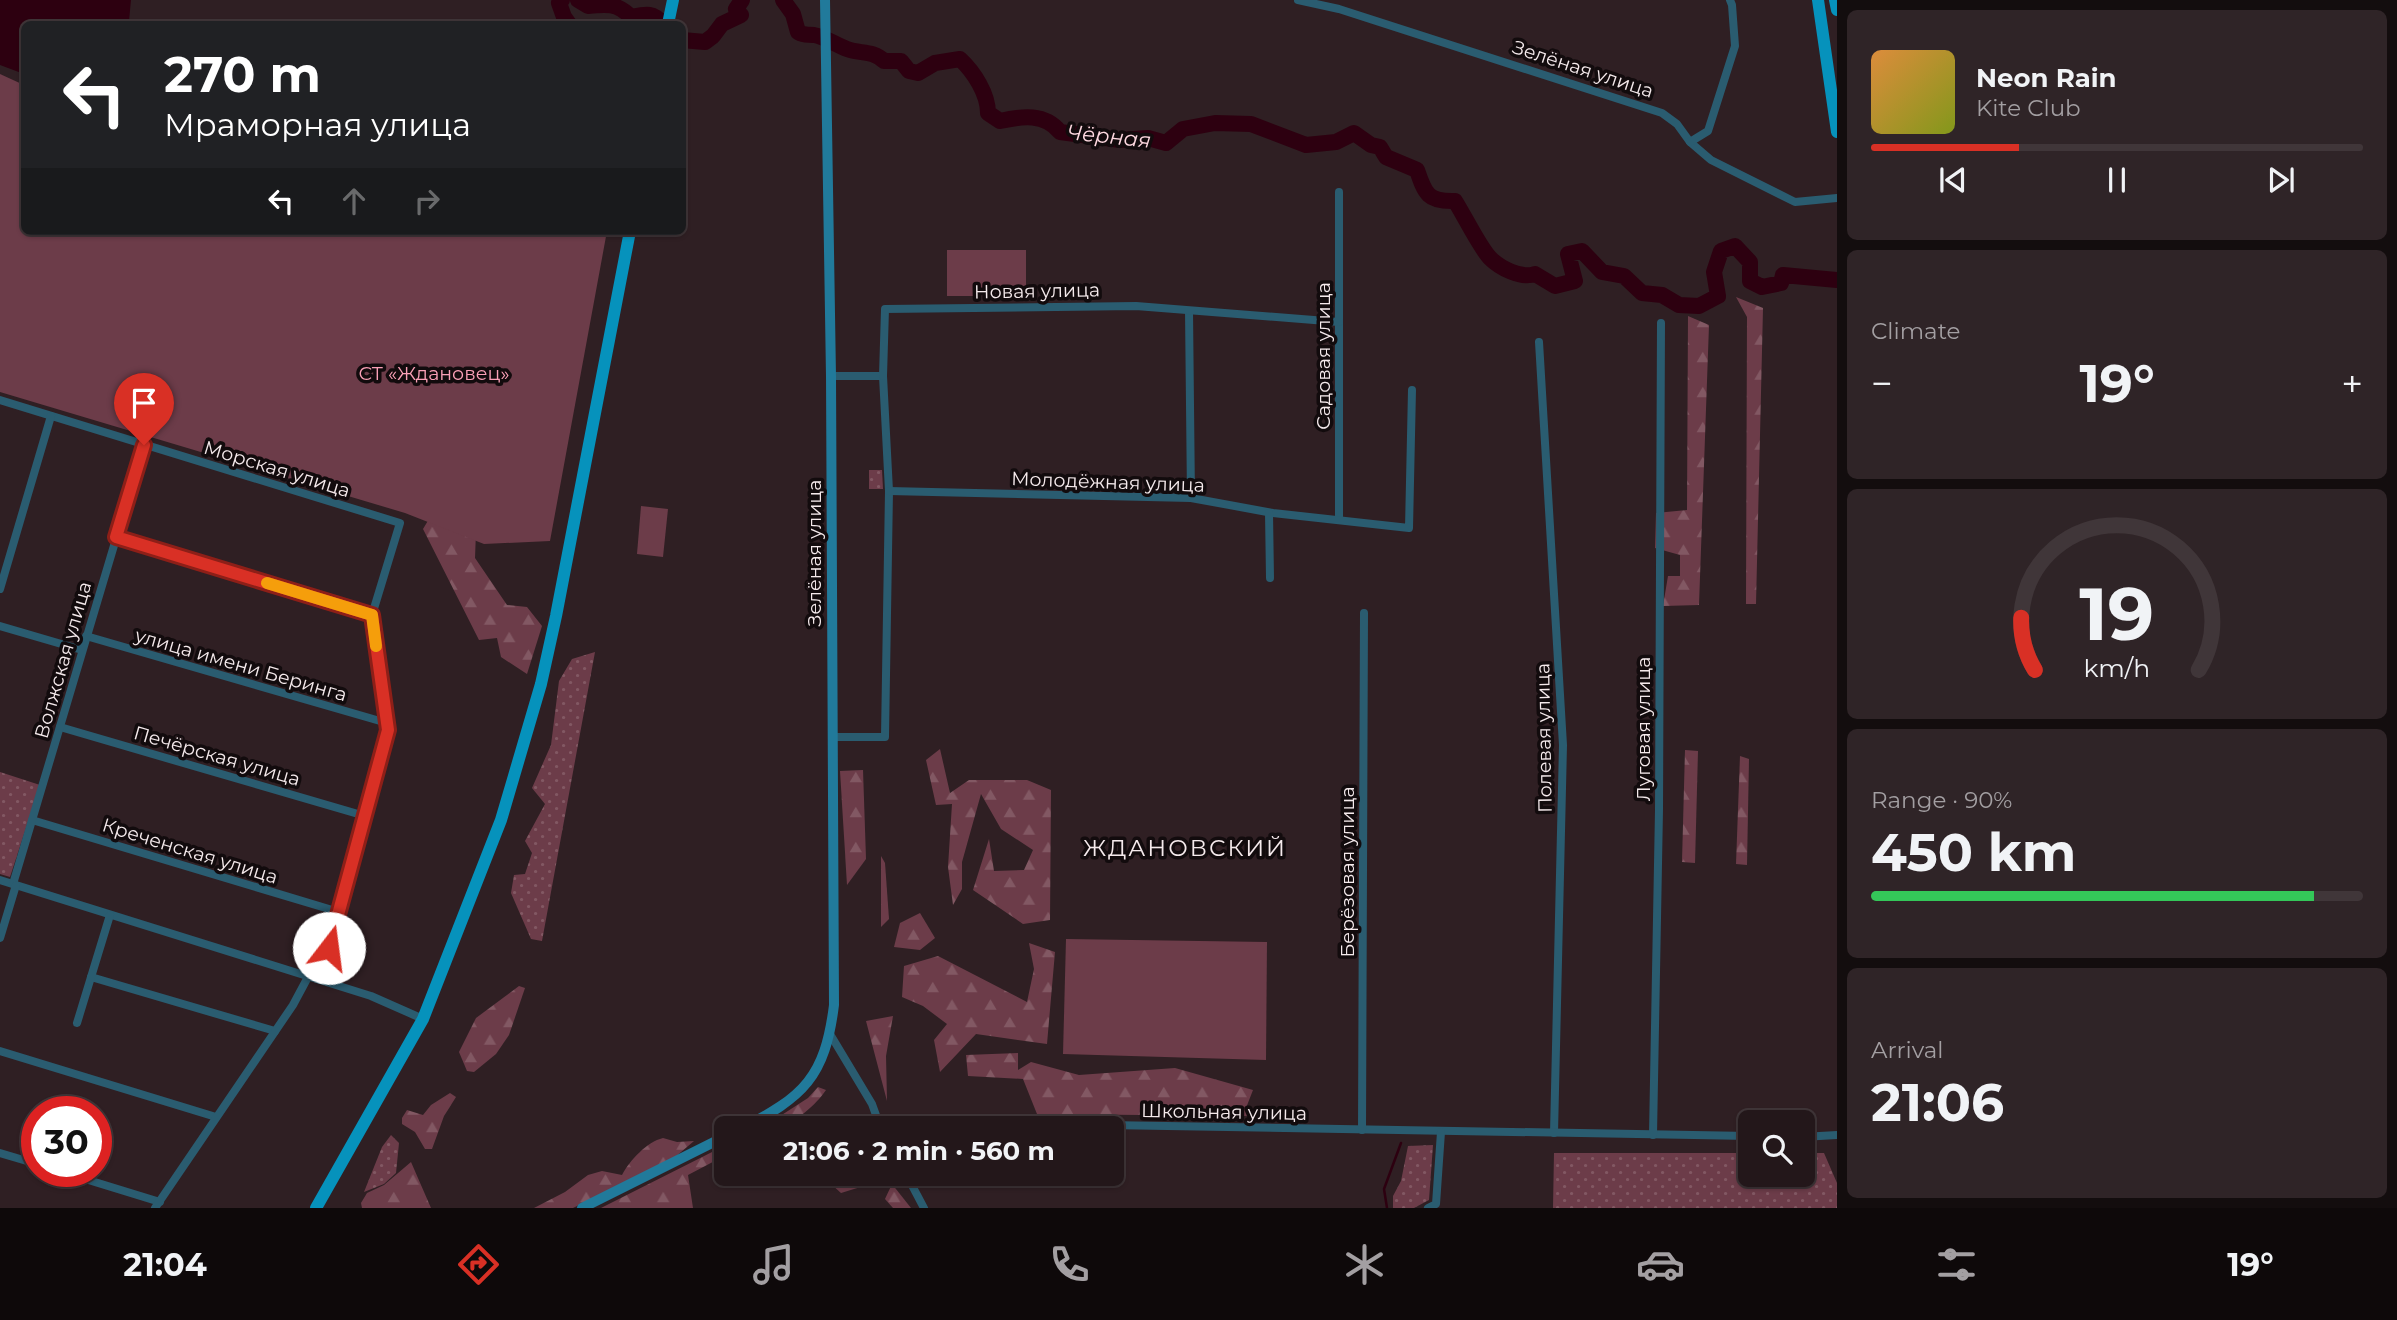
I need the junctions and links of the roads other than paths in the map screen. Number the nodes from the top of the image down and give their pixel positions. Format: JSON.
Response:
{"nodes":[{"id":1,"x":825,"y":0,"type":"edge"},
{"id":2,"x":1298,"y":0,"type":"edge"},
{"id":3,"x":1730,"y":0,"type":"edge"},
{"id":4,"x":1818,"y":0,"type":"edge"},
{"id":5,"x":1835,"y":0,"type":"edge"},
{"id":6,"x":672,"y":3,"type":"edge"},
{"id":7,"x":1837,"y":10,"type":"edge"},
{"id":8,"x":669,"y":21,"type":"edge"},
{"id":9,"x":1837,"y":132,"type":"edge"},
{"id":10,"x":1690,"y":142,"type":"junction"},
{"id":11,"x":1339,"y":192,"type":"dead end"},
{"id":12,"x":1837,"y":198,"type":"edge"},
{"id":13,"x":628,"y":235,"type":"edge"},
{"id":14,"x":1189,"y":311,"type":"junction"},
{"id":15,"x":1339,"y":322,"type":"junction"},
{"id":16,"x":1661,"y":323,"type":"dead end"},
{"id":17,"x":1539,"y":342,"type":"dead end"},
{"id":18,"x":831,"y":376,"type":"junction"},
{"id":19,"x":883,"y":376,"type":"junction"},
{"id":20,"x":1412,"y":390,"type":"dead end"},
{"id":21,"x":0,"y":400,"type":"edge"},
{"id":22,"x":51,"y":416,"type":"junction"},
{"id":23,"x":144,"y":445,"type":"junction"},
{"id":24,"x":888,"y":491,"type":"junction"},
{"id":25,"x":1191,"y":498,"type":"junction"},
{"id":26,"x":1269,"y":513,"type":"junction"},
{"id":27,"x":1339,"y":520,"type":"junction"},
{"id":28,"x":116,"y":537,"type":"junction"},
{"id":29,"x":1270,"y":578,"type":"dead end"},
{"id":30,"x":0,"y":589,"type":"edge"},
{"id":31,"x":1364,"y":613,"type":"dead end"},
{"id":32,"x":372,"y":615,"type":"junction"},
{"id":33,"x":0,"y":626,"type":"edge"},
{"id":34,"x":86,"y":636,"type":"junction"},
{"id":35,"x":82,"y":650,"type":"junction"},
{"id":36,"x":387,"y":723,"type":"junction"},
{"id":37,"x":60,"y":727,"type":"junction"},
{"id":38,"x":832,"y":737,"type":"junction"},
{"id":39,"x":365,"y":816,"type":"junction"},
{"id":40,"x":32,"y":820,"type":"junction"},
{"id":41,"x":0,"y":880,"type":"edge"},
{"id":42,"x":14,"y":885,"type":"junction"},
{"id":43,"x":339,"y":912,"type":"junction"},
{"id":44,"x":110,"y":915,"type":"junction"},
{"id":45,"x":0,"y":938,"type":"edge"},
{"id":46,"x":91,"y":977,"type":"junction"},
{"id":47,"x":308,"y":977,"type":"junction"},
{"id":48,"x":320,"y":980,"type":"junction"},
{"id":49,"x":424,"y":1019,"type":"junction"},
{"id":50,"x":77,"y":1023,"type":"dead end"},
{"id":51,"x":275,"y":1031,"type":"junction"},
{"id":52,"x":830,"y":1034,"type":"junction"},
{"id":53,"x":0,"y":1051,"type":"edge"},
{"id":54,"x":764,"y":1116,"type":"edge"},
{"id":55,"x":876,"y":1116,"type":"edge"},
{"id":56,"x":216,"y":1117,"type":"junction"},
{"id":57,"x":1124,"y":1126,"type":"edge"},
{"id":58,"x":1362,"y":1130,"type":"junction"},
{"id":59,"x":1441,"y":1132,"type":"junction"},
{"id":60,"x":1554,"y":1133,"type":"junction"},
{"id":61,"x":1653,"y":1135,"type":"junction"},
{"id":62,"x":1837,"y":1135,"type":"edge"},
{"id":63,"x":1738,"y":1136,"type":"edge"},
{"id":64,"x":1815,"y":1136,"type":"edge"},
{"id":65,"x":714,"y":1142,"type":"edge"},
{"id":66,"x":0,"y":1153,"type":"edge"},
{"id":67,"x":21,"y":1159,"type":"edge"},
{"id":68,"x":912,"y":1186,"type":"edge"},
{"id":69,"x":106,"y":1187,"type":"edge"},
{"id":70,"x":158,"y":1205,"type":"edge"},
{"id":71,"x":316,"y":1208,"type":"edge"},
{"id":72,"x":582,"y":1208,"type":"edge"},
{"id":73,"x":924,"y":1208,"type":"edge"},
{"id":74,"x":1429,"y":1208,"type":"edge"}],
"edges":[{"from":1,"to":18,"type":"street","name":"Зелёная улица"},
{"from":2,"to":10,"type":"street","name":"Зелёная улица"},
{"from":3,"to":10,"type":"street"},
{"from":4,"to":9,"type":"main road"},
{"from":5,"to":7,"type":"main road"},
{"from":6,"to":8,"type":"main road"},
{"from":10,"to":12,"type":"street","name":"Зелёная улица"},
{"from":11,"to":15,"type":"street","name":"Садовая улица"},
{"from":13,"to":49,"type":"main road"},
{"from":14,"to":15,"type":"street","name":"Новая улица"},
{"from":14,"to":19,"type":"street","name":"Новая улица"},
{"from":14,"to":25,"type":"street"},
{"from":15,"to":27,"type":"street","name":"Садовая улица"},
{"from":16,"to":61,"type":"street","name":"Луговая улица"},
{"from":17,"to":60,"type":"street","name":"Полевая улица"},
{"from":18,"to":19,"type":"street"},
{"from":18,"to":38,"type":"street","name":"Зелёная улица"},
{"from":19,"to":24,"type":"street"},
{"from":20,"to":27,"type":"street","name":"Молодёжная улица"},
{"from":21,"to":22,"type":"street","name":"Морская улица"},
{"from":22,"to":23,"type":"street","name":"Морская улица"},
{"from":22,"to":30,"type":"street"},
{"from":23,"to":28,"type":"street","name":"Волжская улица"},
{"from":23,"to":32,"type":"street","name":"Морская улица"},
{"from":24,"to":25,"type":"street","name":"Молодёжная улица"},
{"from":24,"to":38,"type":"street"},
{"from":25,"to":26,"type":"street","name":"Молодёжная улица"},
{"from":26,"to":27,"type":"street","name":"Молодёжная улица"},
{"from":26,"to":29,"type":"street"},
{"from":28,"to":32,"type":"street"},
{"from":28,"to":34,"type":"street","name":"Волжская улица"},
{"from":31,"to":58,"type":"street","name":"Берёзовая улица"},
{"from":32,"to":36,"type":"street"},
{"from":33,"to":35,"type":"street"},
{"from":34,"to":35,"type":"street","name":"Волжская улица"},
{"from":34,"to":36,"type":"street","name":"улица имени Беринга"},
{"from":35,"to":37,"type":"street","name":"Волжская улица"},
{"from":36,"to":39,"type":"street"},
{"from":37,"to":39,"type":"street","name":"Печёрская улица"},
{"from":37,"to":40,"type":"street","name":"Волжская улица"},
{"from":38,"to":52,"type":"street","name":"Зелёная улица"},
{"from":39,"to":43,"type":"street"},
{"from":40,"to":42,"type":"street","name":"Волжская улица"},
{"from":40,"to":43,"type":"street","name":"Креченская улица"},
{"from":41,"to":42,"type":"street"},
{"from":42,"to":44,"type":"street"},
{"from":42,"to":45,"type":"street","name":"Волжская улица"},
{"from":43,"to":48,"type":"street"},
{"from":44,"to":46,"type":"street"},
{"from":44,"to":47,"type":"street"},
{"from":46,"to":50,"type":"street"},
{"from":46,"to":51,"type":"street"},
{"from":47,"to":48,"type":"street"},
{"from":47,"to":51,"type":"street"},
{"from":48,"to":49,"type":"street"},
{"from":49,"to":71,"type":"main road"},
{"from":51,"to":56,"type":"street"},
{"from":52,"to":54,"type":"street","name":"Зелёная улица"},
{"from":52,"to":55,"type":"street"},
{"from":53,"to":56,"type":"street"},
{"from":56,"to":70,"type":"street"},
{"from":57,"to":58,"type":"street","name":"Школьная улица"},
{"from":58,"to":59,"type":"street","name":"Школьная улица"},
{"from":59,"to":60,"type":"street","name":"Школьная улица"},
{"from":59,"to":74,"type":"street"},
{"from":60,"to":61,"type":"street","name":"Школьная улица"},
{"from":61,"to":63,"type":"street","name":"Школьная улица"},
{"from":62,"to":64,"type":"street"},
{"from":65,"to":72,"type":"street"},
{"from":66,"to":67,"type":"street"},
{"from":68,"to":73,"type":"street"},
{"from":69,"to":70,"type":"street"}]}
